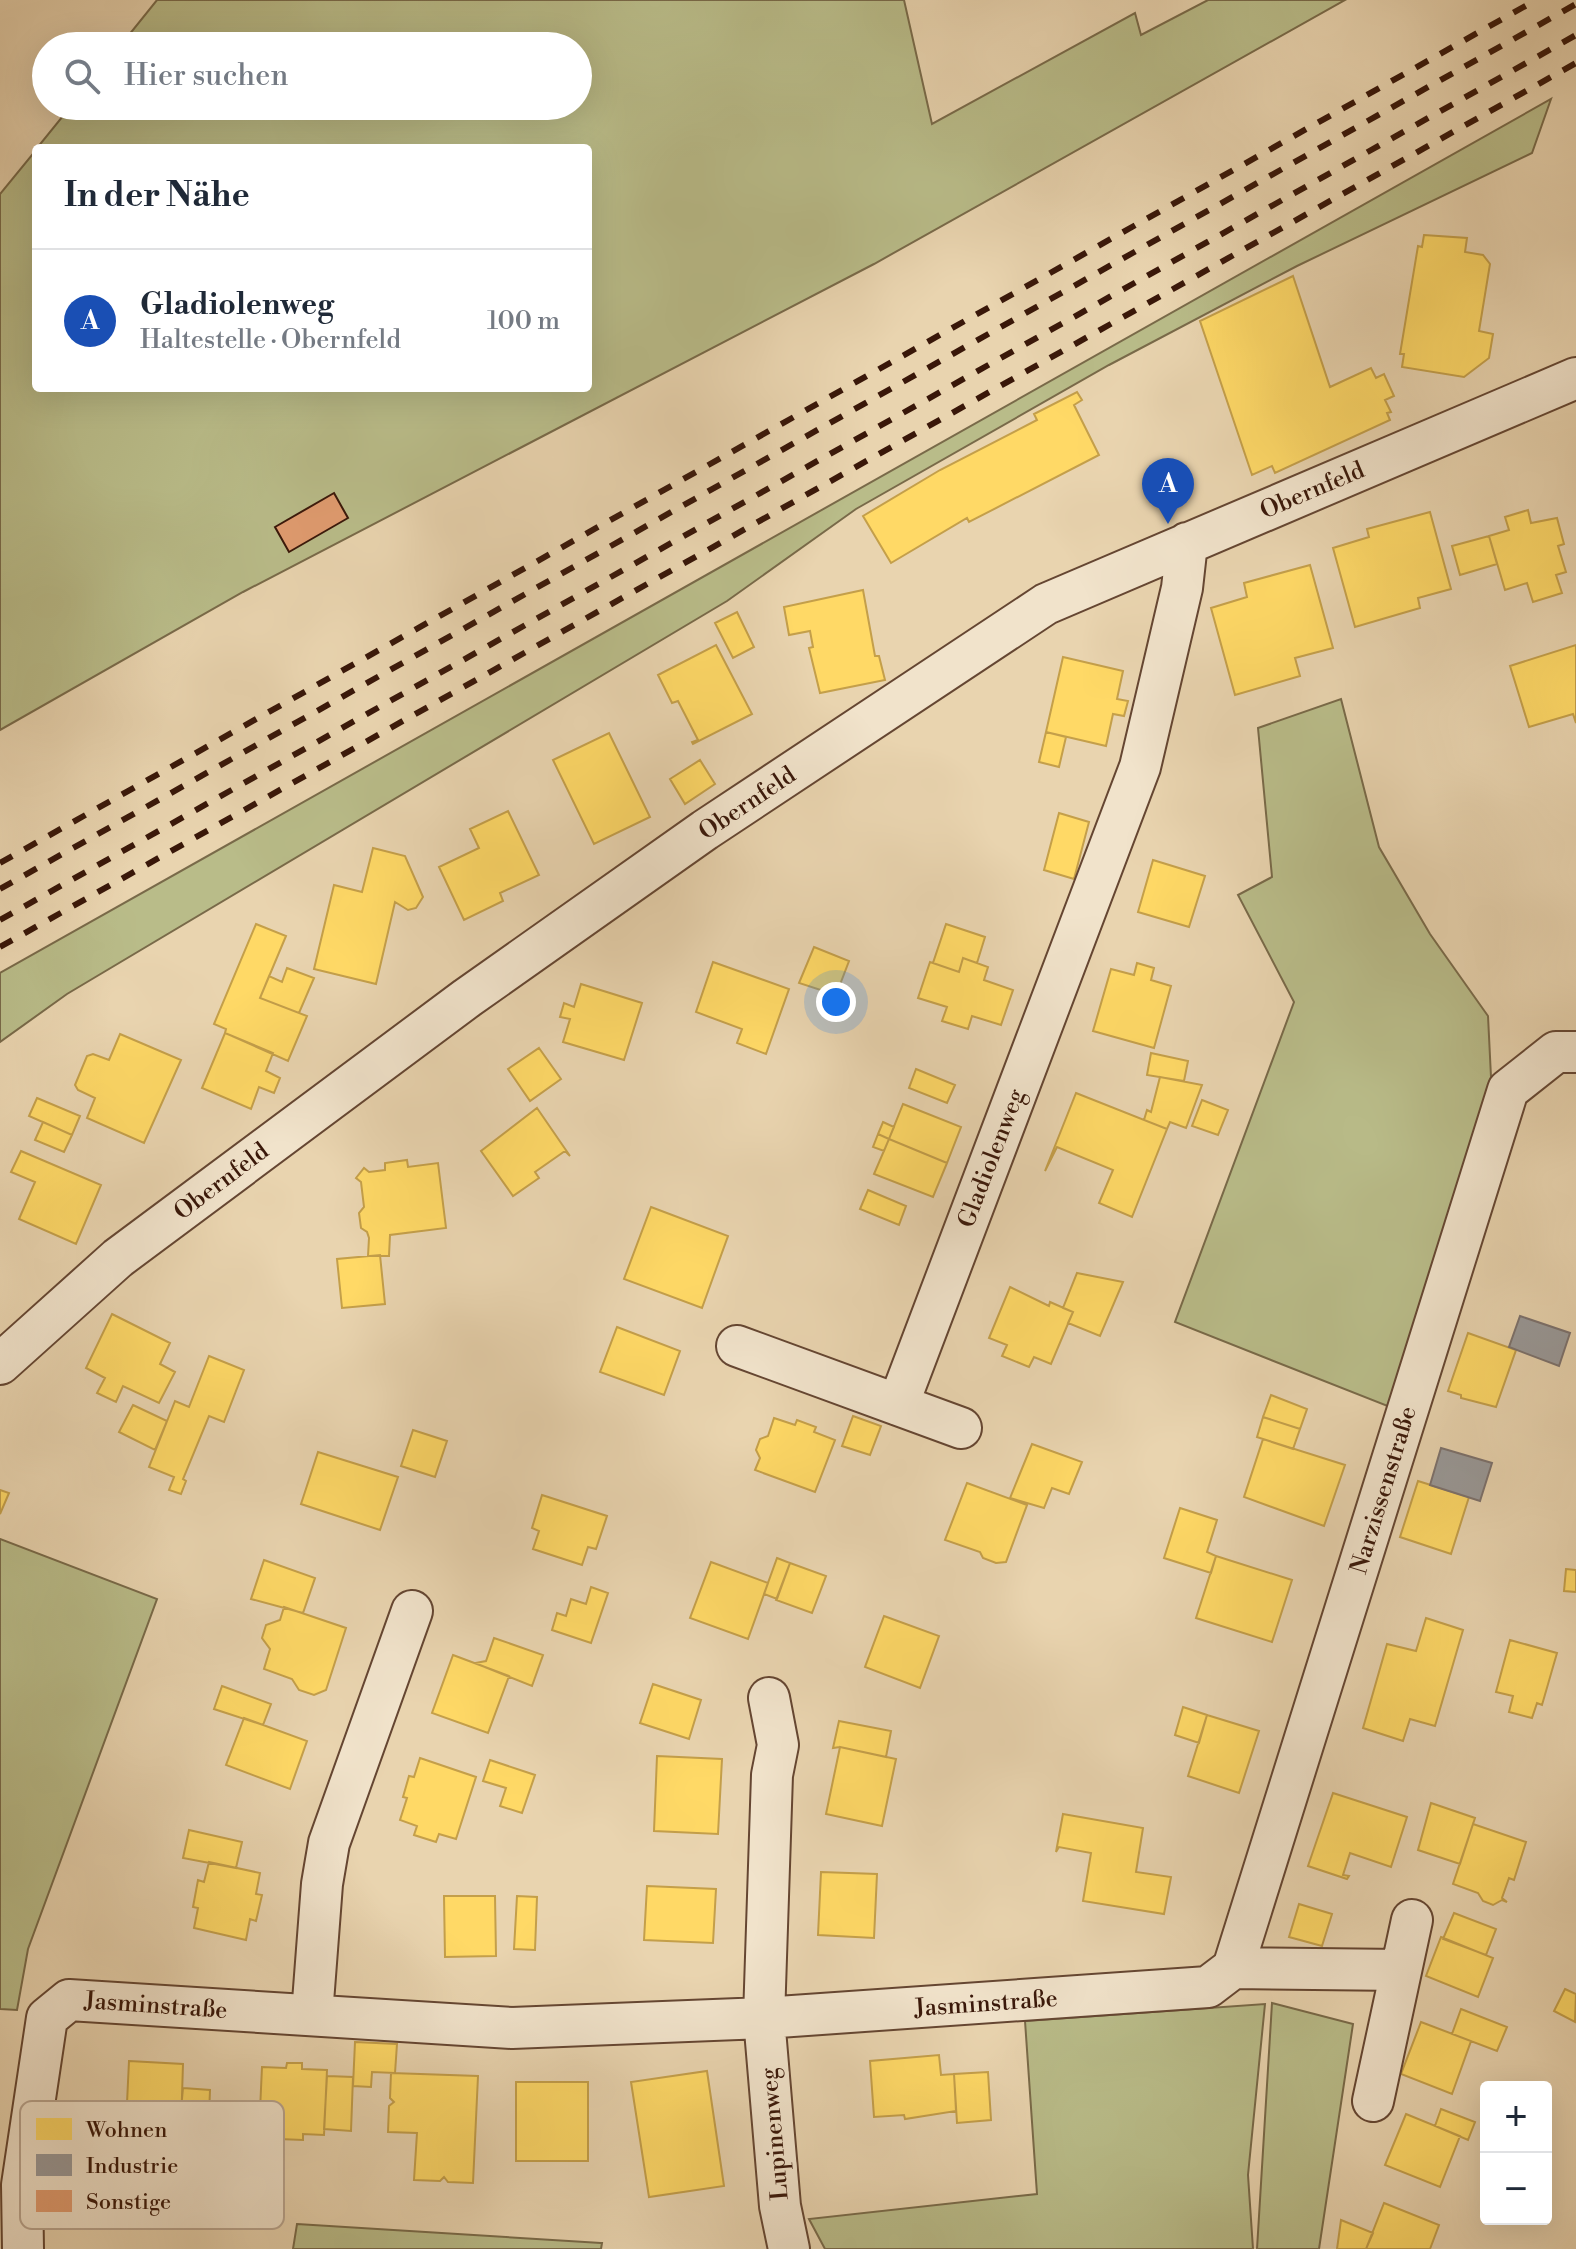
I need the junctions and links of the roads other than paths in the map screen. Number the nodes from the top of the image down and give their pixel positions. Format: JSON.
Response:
{"nodes":[{"id":1,"x":1576,"y":378,"type":"edge"},
{"id":2,"x":1187,"y":543,"type":"junction"},
{"id":3,"x":1576,"y":1052,"type":"edge"},
{"id":4,"x":737,"y":1346,"type":"dead end"},
{"id":5,"x":0,"y":1364,"type":"edge"},
{"id":6,"x":898,"y":1405,"type":"junction"},
{"id":7,"x":961,"y":1428,"type":"dead end"},
{"id":8,"x":412,"y":1611,"type":"dead end"},
{"id":9,"x":769,"y":1698,"type":"dead end"},
{"id":10,"x":1412,"y":1920,"type":"dead end"},
{"id":11,"x":1401,"y":1970,"type":"junction"},
{"id":12,"x":1221,"y":1977,"type":"junction"},
{"id":13,"x":312,"y":2015,"type":"junction"},
{"id":14,"x":764,"y":2018,"type":"junction"},
{"id":15,"x":35,"y":2101,"type":"edge"},
{"id":16,"x":1373,"y":2101,"type":"dead end"},
{"id":17,"x":23,"y":2229,"type":"edge"},
{"id":18,"x":23,"y":2249,"type":"edge"},
{"id":19,"x":789,"y":2249,"type":"edge"}],
"edges":[{"from":1,"to":2,"type":"street","name":"Obernfeld"},
{"from":2,"to":5,"type":"street","name":"Obernfeld"},
{"from":2,"to":6,"type":"street","name":"Gladiolenweg"},
{"from":3,"to":12,"type":"street","name":"Narzissenstraße"},
{"from":4,"to":6,"type":"street"},
{"from":6,"to":7,"type":"street"},
{"from":8,"to":13,"type":"street"},
{"from":9,"to":14,"type":"street"},
{"from":10,"to":11,"type":"street"},
{"from":11,"to":12,"type":"street"},
{"from":11,"to":16,"type":"street"},
{"from":12,"to":14,"type":"street","name":"Jasminstraße"},
{"from":13,"to":14,"type":"street","name":"Jasminstraße"},
{"from":13,"to":15,"type":"street","name":"Jasminstraße"},
{"from":14,"to":19,"type":"street","name":"Lupinenweg"},
{"from":17,"to":18,"type":"street","name":"Jasminstraße"}]}
